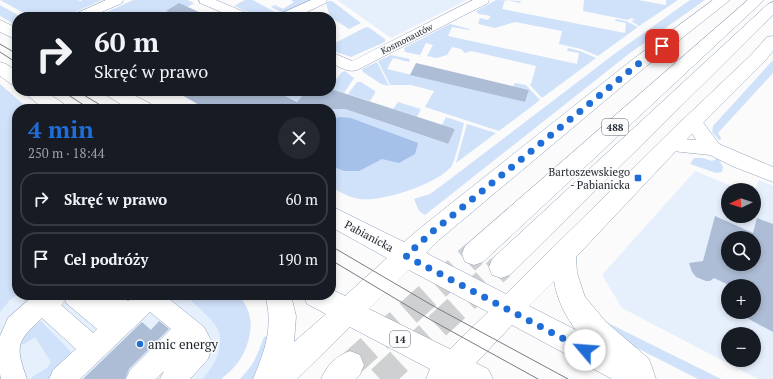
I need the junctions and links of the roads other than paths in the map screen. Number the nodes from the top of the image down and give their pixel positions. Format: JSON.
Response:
{"nodes":[{"id":1,"x":117,"y":0,"type":"edge"},
{"id":2,"x":205,"y":0,"type":"edge"},
{"id":3,"x":321,"y":0,"type":"edge"},
{"id":4,"x":483,"y":0,"type":"edge"},
{"id":5,"x":723,"y":0,"type":"edge"},
{"id":6,"x":756,"y":0,"type":"edge"},
{"id":7,"x":773,"y":7,"type":"edge"},
{"id":8,"x":91,"y":12,"type":"edge"},
{"id":9,"x":233,"y":12,"type":"edge"},
{"id":10,"x":296,"y":12,"type":"edge"},
{"id":11,"x":0,"y":25,"type":"edge"},
{"id":12,"x":12,"y":32,"type":"edge"},
{"id":13,"x":773,"y":41,"type":"edge"},
{"id":14,"x":336,"y":59,"type":"edge"},
{"id":15,"x":0,"y":68,"type":"edge"},
{"id":16,"x":12,"y":76,"type":"edge"},
{"id":17,"x":40,"y":96,"type":"edge"},
{"id":18,"x":121,"y":96,"type":"edge"},
{"id":19,"x":50,"y":104,"type":"edge"},
{"id":20,"x":135,"y":104,"type":"edge"},
{"id":21,"x":693,"y":121,"type":"junction"},
{"id":22,"x":669,"y":145,"type":"junction"},
{"id":23,"x":713,"y":149,"type":"junction"},
{"id":24,"x":773,"y":175,"type":"edge"},
{"id":25,"x":336,"y":219,"type":"edge"},
{"id":26,"x":564,"y":252,"type":"junction"},
{"id":27,"x":474,"y":254,"type":"tunnel mouth"},
{"id":28,"x":406,"y":256,"type":"junction"},
{"id":29,"x":501,"y":267,"type":"tunnel mouth"},
{"id":30,"x":52,"y":300,"type":"edge"},
{"id":31,"x":59,"y":300,"type":"edge"},
{"id":32,"x":59,"y":300,"type":"edge"},
{"id":33,"x":105,"y":300,"type":"edge"},
{"id":34,"x":144,"y":300,"type":"edge"},
{"id":35,"x":153,"y":300,"type":"edge"},
{"id":36,"x":279,"y":300,"type":"edge"},
{"id":37,"x":325,"y":300,"type":"edge"},
{"id":38,"x":509,"y":310,"type":"junction"},
{"id":39,"x":347,"y":312,"type":"junction"},
{"id":40,"x":187,"y":328,"type":"junction"},
{"id":41,"x":110,"y":333,"type":"junction"},
{"id":42,"x":448,"y":373,"type":"edge"},
{"id":43,"x":14,"y":379,"type":"edge"},
{"id":44,"x":62,"y":379,"type":"edge"},
{"id":45,"x":139,"y":379,"type":"edge"},
{"id":46,"x":173,"y":379,"type":"edge"},
{"id":47,"x":268,"y":379,"type":"edge"},
{"id":48,"x":276,"y":379,"type":"edge"},
{"id":49,"x":478,"y":379,"type":"edge"},
{"id":50,"x":641,"y":379,"type":"edge"},
{"id":51,"x":650,"y":379,"type":"edge"}],
"edges":[{"from":1,"to":8,"type":"street"},
{"from":2,"to":9,"type":"street"},
{"from":3,"to":10,"type":"street"},
{"from":4,"to":14,"type":"street","name":"Kosmonautów"},
{"from":5,"to":28,"type":"main road"},
{"from":6,"to":27,"type":"main road","number":"488"},
{"from":7,"to":29,"type":"main road","number":"488"},
{"from":11,"to":12,"type":"main road"},
{"from":13,"to":21,"type":"main road"},
{"from":15,"to":16,"type":"main road"},
{"from":17,"to":19,"type":"main road"},
{"from":18,"to":20,"type":"main road"},
{"from":21,"to":22,"type":"main road"},
{"from":21,"to":23,"type":"street"},
{"from":22,"to":23,"type":"street"},
{"from":22,"to":26,"type":"main road"},
{"from":23,"to":24,"type":"street"},
{"from":25,"to":28,"type":"main road","name":"Pabianicka"},
{"from":26,"to":38,"type":"main road"},
{"from":26,"to":51,"type":"main road"},
{"from":28,"to":38,"type":"main road","name":"Pabianicka"},
{"from":28,"to":39,"type":"main road"},
{"from":30,"to":43,"type":"street"},
{"from":31,"to":41,"type":"street"},
{"from":32,"to":41,"type":"street"},
{"from":33,"to":41,"type":"street"},
{"from":34,"to":41,"type":"street"},
{"from":35,"to":40,"type":"street"},
{"from":36,"to":47,"type":"main road"},
{"from":37,"to":39,"type":"main road","number":"14"},
{"from":38,"to":42,"type":"main road"},
{"from":38,"to":50,"type":"main road","name":"Pabianicka"},
{"from":39,"to":42,"type":"main road","number":"14"},
{"from":39,"to":48,"type":"main road"},
{"from":40,"to":45,"type":"street"},
{"from":40,"to":46,"type":"street"},
{"from":41,"to":44,"type":"street"},
{"from":42,"to":49,"type":"main road","number":"14"}]}
